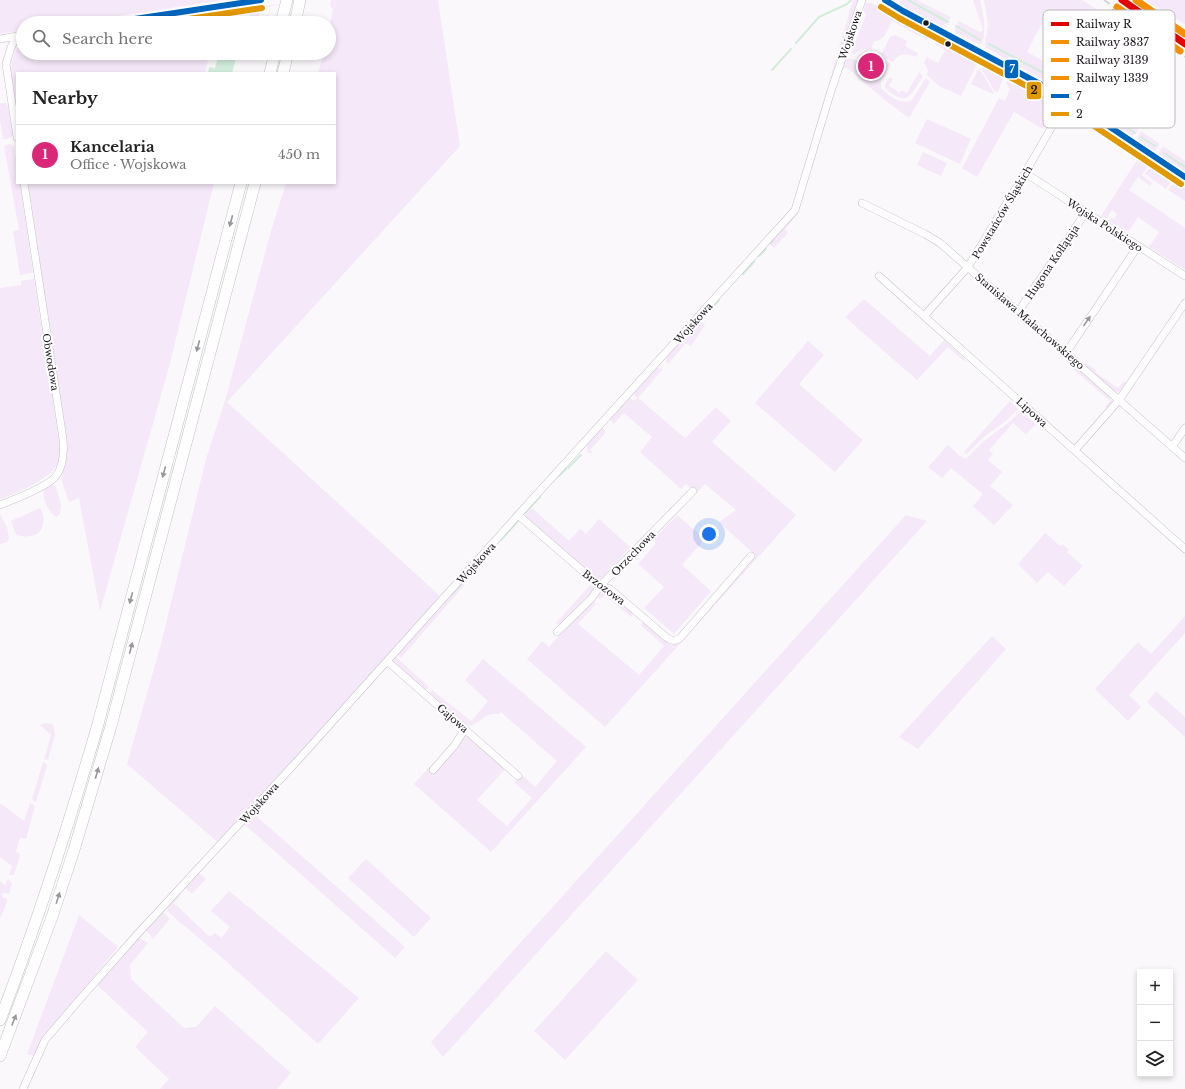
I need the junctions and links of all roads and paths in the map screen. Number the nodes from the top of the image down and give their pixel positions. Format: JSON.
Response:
{"nodes":[{"id":1,"x":261,"y":0,"type":"edge"},
{"id":2,"x":862,"y":0,"type":"edge"},
{"id":3,"x":885,"y":0,"type":"edge"},
{"id":4,"x":300,"y":1,"type":"edge"},
{"id":5,"x":286,"y":2,"type":"edge"},
{"id":6,"x":155,"y":16,"type":"edge"},
{"id":7,"x":283,"y":16,"type":"edge"},
{"id":8,"x":297,"y":16,"type":"edge"},
{"id":9,"x":16,"y":37,"type":"edge"},
{"id":10,"x":0,"y":39,"type":"edge"},
{"id":11,"x":16,"y":41,"type":"edge"},
{"id":12,"x":0,"y":56,"type":"edge"},
{"id":13,"x":273,"y":60,"type":"edge"},
{"id":14,"x":286,"y":60,"type":"edge"},
{"id":15,"x":6,"y":64,"type":"junction"},
{"id":16,"x":270,"y":72,"type":"edge"},
{"id":17,"x":283,"y":72,"type":"edge"},
{"id":18,"x":1043,"y":86,"type":"edge"},
{"id":19,"x":1051,"y":128,"type":"edge"},
{"id":20,"x":1112,"y":128,"type":"edge"},
{"id":21,"x":16,"y":130,"type":"edge"},
{"id":22,"x":1025,"y":173,"type":"junction"},
{"id":23,"x":1185,"y":177,"type":"edge"},
{"id":24,"x":24,"y":184,"type":"edge"},
{"id":25,"x":241,"y":184,"type":"edge"},
{"id":26,"x":254,"y":184,"type":"edge"},
{"id":27,"x":862,"y":203,"type":"dead end"},
{"id":28,"x":1086,"y":212,"type":"junction"},
{"id":29,"x":1138,"y":246,"type":"junction"},
{"id":30,"x":968,"y":267,"type":"junction"},
{"id":31,"x":879,"y":276,"type":"dead end"},
{"id":32,"x":1185,"y":276,"type":"edge"},
{"id":33,"x":1185,"y":303,"type":"edge"},
{"id":34,"x":1018,"y":312,"type":"junction"},
{"id":35,"x":924,"y":316,"type":"junction"},
{"id":36,"x":1066,"y":353,"type":"junction"},
{"id":37,"x":1119,"y":400,"type":"junction"},
{"id":38,"x":1185,"y":428,"type":"edge"},
{"id":39,"x":1172,"y":447,"type":"junction"},
{"id":40,"x":1075,"y":450,"type":"junction"},
{"id":41,"x":1185,"y":458,"type":"edge"},
{"id":42,"x":693,"y":491,"type":"dead end"},
{"id":43,"x":0,"y":505,"type":"edge"},
{"id":44,"x":518,"y":515,"type":"junction"},
{"id":45,"x":1185,"y":549,"type":"edge"},
{"id":46,"x":751,"y":556,"type":"dead end"},
{"id":47,"x":600,"y":586,"type":"junction"},
{"id":48,"x":557,"y":632,"type":"dead end"},
{"id":49,"x":387,"y":662,"type":"junction"},
{"id":50,"x":465,"y":728,"type":"junction"},
{"id":51,"x":433,"y":770,"type":"dead end"},
{"id":52,"x":518,"y":776,"type":"dead end"},
{"id":53,"x":0,"y":1020,"type":"edge"},
{"id":54,"x":0,"y":1056,"type":"edge"},
{"id":55,"x":23,"y":1089,"type":"edge"}],
"edges":[{"from":1,"to":6,"type":"street"},
{"from":2,"to":44,"type":"street","name":"Wojskowa"},
{"from":3,"to":18,"type":"street"},
{"from":4,"to":8,"type":"highway"},
{"from":5,"to":7,"type":"highway"},
{"from":9,"to":10,"type":"street"},
{"from":11,"to":15,"type":"street"},
{"from":12,"to":15,"type":"street"},
{"from":13,"to":16,"type":"highway"},
{"from":14,"to":17,"type":"highway"},
{"from":15,"to":21,"type":"street"},
{"from":19,"to":22,"type":"street","name":"Powstańców Śląskich"},
{"from":20,"to":23,"type":"street"},
{"from":22,"to":28,"type":"street","name":"Wojska Polskiego"},
{"from":22,"to":30,"type":"street","name":"Powstańców Śląskich"},
{"from":24,"to":43,"type":"street","name":"Obwodowa"},
{"from":25,"to":53,"type":"highway","one_way":true},
{"from":54,"to":26,"type":"highway","one_way":true},
{"from":27,"to":30,"type":"street","name":"Stanisława Małachowskiego"},
{"from":28,"to":29,"type":"street","name":"Wojska Polskiego"},
{"from":28,"to":34,"type":"street","name":"Hugona Kołłątaja"},
{"from":29,"to":32,"type":"street","name":"Wojska Polskiego"},
{"from":36,"to":29,"type":"street","one_way":true},
{"from":30,"to":34,"type":"street","name":"Stanisława Małachowskiego"},
{"from":30,"to":35,"type":"street","name":"Powstańców Śląskich"},
{"from":31,"to":35,"type":"street","name":"Lipowa"},
{"from":33,"to":37,"type":"street"},
{"from":34,"to":36,"type":"street","name":"Stanisława Małachowskiego"},
{"from":35,"to":40,"type":"street","name":"Lipowa"},
{"from":36,"to":37,"type":"street","name":"Stanisława Małachowskiego"},
{"from":37,"to":39,"type":"street","name":"Stanisława Małachowskiego"},
{"from":37,"to":40,"type":"street"},
{"from":38,"to":39,"type":"street"},
{"from":39,"to":41,"type":"street","name":"Stanisława Małachowskiego"},
{"from":40,"to":45,"type":"street","name":"Lipowa"},
{"from":42,"to":47,"type":"street","name":"Orzechowa"},
{"from":44,"to":47,"type":"street","name":"Brzozowa"},
{"from":44,"to":49,"type":"street","name":"Wojskowa"},
{"from":46,"to":47,"type":"street","name":"Brzozowa"},
{"from":47,"to":48,"type":"street","name":"Orzechowa"},
{"from":49,"to":50,"type":"street","name":"Gajowa"},
{"from":49,"to":55,"type":"street","name":"Wojskowa"},
{"from":50,"to":51,"type":"street"},
{"from":50,"to":52,"type":"street","name":"Gajowa"}]}
